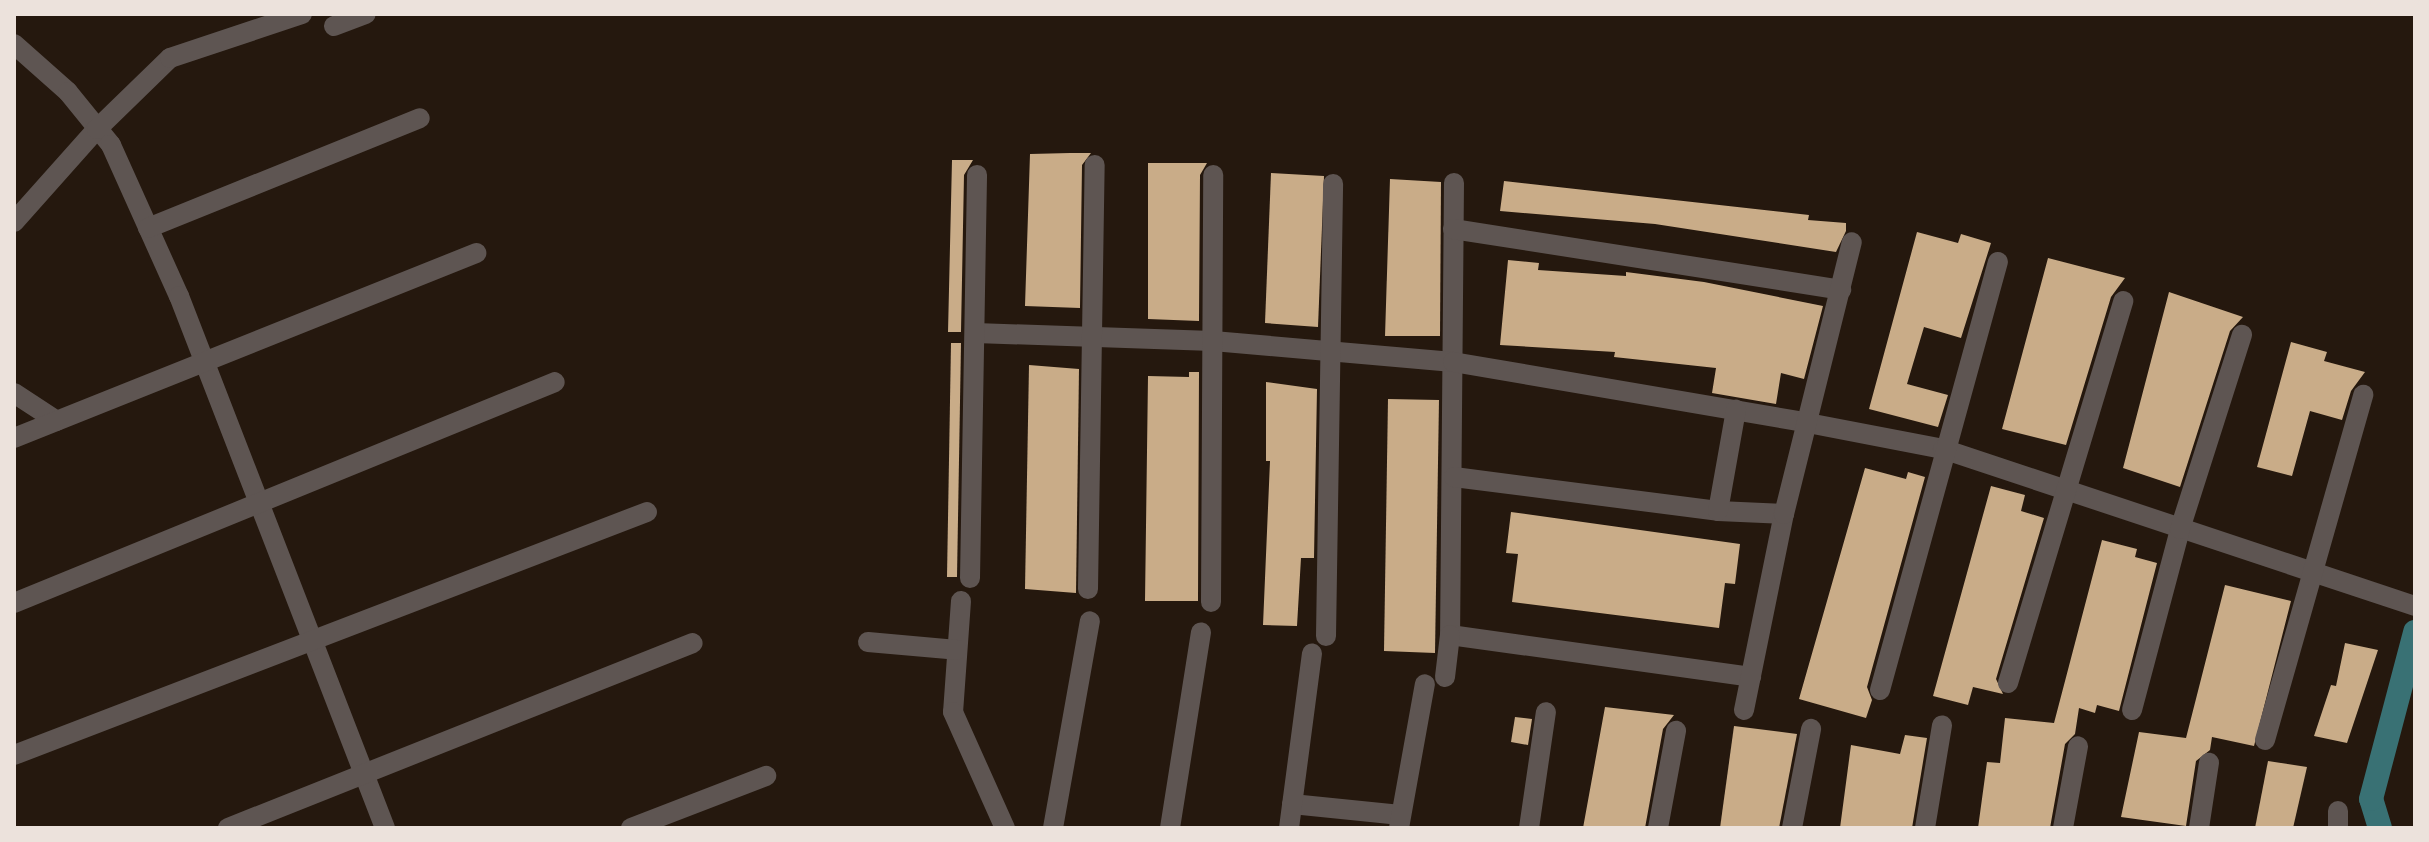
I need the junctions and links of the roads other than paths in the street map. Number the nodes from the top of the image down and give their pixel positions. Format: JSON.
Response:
{"nodes":[{"id":1,"x":302,"y":14,"type":"edge"},
{"id":2,"x":366,"y":14,"type":"edge"},
{"id":3,"x":334,"y":26,"type":"dead end"},
{"id":4,"x":14,"y":44,"type":"edge"},
{"id":5,"x":420,"y":118,"type":"dead end"},
{"id":6,"x":97,"y":129,"type":"junction"},
{"id":7,"x":1095,"y":165,"type":"dead end"},
{"id":8,"x":977,"y":175,"type":"dead end"},
{"id":9,"x":1213,"y":175,"type":"dead end"},
{"id":10,"x":1454,"y":183,"type":"dead end"},
{"id":11,"x":1333,"y":184,"type":"dead end"},
{"id":12,"x":14,"y":222,"type":"edge"},
{"id":13,"x":148,"y":228,"type":"junction"},
{"id":14,"x":1453,"y":229,"type":"junction"},
{"id":15,"x":1852,"y":242,"type":"dead end"},
{"id":16,"x":476,"y":253,"type":"dead end"},
{"id":17,"x":1998,"y":262,"type":"dead end"},
{"id":18,"x":1841,"y":290,"type":"junction"},
{"id":19,"x":2123,"y":301,"type":"dead end"},
{"id":20,"x":975,"y":333,"type":"junction"},
{"id":21,"x":2242,"y":335,"type":"dead end"},
{"id":22,"x":1091,"y":337,"type":"junction"},
{"id":23,"x":1213,"y":341,"type":"junction"},
{"id":24,"x":1333,"y":351,"type":"junction"},
{"id":25,"x":204,"y":362,"type":"junction"},
{"id":26,"x":1453,"y":362,"type":"junction"},
{"id":27,"x":555,"y":382,"type":"dead end"},
{"id":28,"x":14,"y":393,"type":"edge"},
{"id":29,"x":2363,"y":395,"type":"dead end"},
{"id":30,"x":1736,"y":410,"type":"junction"},
{"id":31,"x":57,"y":421,"type":"junction"},
{"id":32,"x":1808,"y":423,"type":"junction"},
{"id":33,"x":14,"y":438,"type":"edge"},
{"id":34,"x":1943,"y":449,"type":"junction"},
{"id":35,"x":1454,"y":477,"type":"junction"},
{"id":36,"x":2063,"y":486,"type":"junction"},
{"id":37,"x":258,"y":504,"type":"junction"},
{"id":38,"x":1718,"y":511,"type":"junction"},
{"id":39,"x":647,"y":512,"type":"dead end"},
{"id":40,"x":1784,"y":514,"type":"junction"},
{"id":41,"x":2180,"y":529,"type":"junction"},
{"id":42,"x":2309,"y":573,"type":"junction"},
{"id":43,"x":970,"y":578,"type":"dead end"},
{"id":44,"x":1088,"y":589,"type":"dead end"},
{"id":45,"x":961,"y":601,"type":"dead end"},
{"id":46,"x":1211,"y":602,"type":"dead end"},
{"id":47,"x":14,"y":603,"type":"edge"},
{"id":48,"x":2415,"y":606,"type":"edge"},
{"id":49,"x":1090,"y":621,"type":"dead end"},
{"id":50,"x":1201,"y":632,"type":"dead end"},
{"id":51,"x":1450,"y":635,"type":"junction"},
{"id":52,"x":1326,"y":636,"type":"dead end"},
{"id":53,"x":311,"y":641,"type":"junction"},
{"id":54,"x":868,"y":642,"type":"dead end"},
{"id":55,"x":693,"y":643,"type":"dead end"},
{"id":56,"x":957,"y":650,"type":"junction"},
{"id":57,"x":1312,"y":654,"type":"dead end"},
{"id":58,"x":1445,"y":677,"type":"dead end"},
{"id":59,"x":1751,"y":677,"type":"junction"},
{"id":60,"x":2008,"y":683,"type":"dead end"},
{"id":61,"x":1425,"y":684,"type":"dead end"},
{"id":62,"x":1880,"y":690,"type":"dead end"},
{"id":63,"x":1744,"y":710,"type":"dead end"},
{"id":64,"x":2132,"y":710,"type":"dead end"},
{"id":65,"x":1546,"y":712,"type":"dead end"},
{"id":66,"x":1942,"y":725,"type":"dead end"},
{"id":67,"x":1811,"y":729,"type":"dead end"},
{"id":68,"x":1676,"y":731,"type":"dead end"},
{"id":69,"x":2265,"y":740,"type":"dead end"},
{"id":70,"x":2078,"y":746,"type":"dead end"},
{"id":71,"x":14,"y":755,"type":"edge"},
{"id":72,"x":2209,"y":763,"type":"dead end"},
{"id":73,"x":363,"y":774,"type":"junction"},
{"id":74,"x":766,"y":776,"type":"dead end"},
{"id":75,"x":1292,"y":804,"type":"junction"},
{"id":76,"x":1399,"y":822,"type":"edge"},
{"id":77,"x":228,"y":828,"type":"edge"},
{"id":78,"x":385,"y":828,"type":"edge"},
{"id":79,"x":631,"y":828,"type":"edge"},
{"id":80,"x":1005,"y":828,"type":"edge"},
{"id":81,"x":1053,"y":828,"type":"edge"},
{"id":82,"x":1170,"y":828,"type":"edge"},
{"id":83,"x":1289,"y":828,"type":"edge"},
{"id":84,"x":1529,"y":828,"type":"edge"},
{"id":85,"x":1658,"y":828,"type":"edge"},
{"id":86,"x":1792,"y":828,"type":"edge"},
{"id":87,"x":1925,"y":828,"type":"edge"},
{"id":88,"x":2063,"y":828,"type":"edge"},
{"id":89,"x":2199,"y":828,"type":"edge"}],
"edges":[{"from":1,"to":6,"type":"street"},
{"from":2,"to":3,"type":"street"},
{"from":4,"to":6,"type":"street"},
{"from":5,"to":13,"type":"street"},
{"from":6,"to":12,"type":"street"},
{"from":6,"to":13,"type":"street"},
{"from":7,"to":22,"type":"street"},
{"from":8,"to":20,"type":"street"},
{"from":9,"to":23,"type":"street"},
{"from":10,"to":14,"type":"street"},
{"from":11,"to":24,"type":"street"},
{"from":13,"to":25,"type":"street"},
{"from":14,"to":18,"type":"street"},
{"from":14,"to":26,"type":"street"},
{"from":15,"to":18,"type":"street"},
{"from":16,"to":25,"type":"street"},
{"from":17,"to":34,"type":"street"},
{"from":18,"to":32,"type":"street"},
{"from":19,"to":36,"type":"street"},
{"from":20,"to":22,"type":"street"},
{"from":20,"to":43,"type":"street"},
{"from":21,"to":41,"type":"street"},
{"from":22,"to":23,"type":"street"},
{"from":22,"to":44,"type":"street"},
{"from":23,"to":24,"type":"street"},
{"from":23,"to":46,"type":"street"},
{"from":24,"to":26,"type":"street"},
{"from":24,"to":52,"type":"street"},
{"from":25,"to":31,"type":"street"},
{"from":25,"to":37,"type":"street"},
{"from":26,"to":30,"type":"street"},
{"from":26,"to":35,"type":"street"},
{"from":27,"to":37,"type":"street"},
{"from":28,"to":31,"type":"street"},
{"from":29,"to":42,"type":"street"},
{"from":30,"to":32,"type":"street"},
{"from":30,"to":38,"type":"street"},
{"from":31,"to":33,"type":"street"},
{"from":32,"to":34,"type":"street"},
{"from":32,"to":40,"type":"street"},
{"from":34,"to":36,"type":"street"},
{"from":34,"to":62,"type":"street"},
{"from":35,"to":38,"type":"street"},
{"from":35,"to":51,"type":"street"},
{"from":36,"to":41,"type":"street"},
{"from":36,"to":60,"type":"street"},
{"from":37,"to":47,"type":"street"},
{"from":37,"to":53,"type":"street"},
{"from":38,"to":40,"type":"street"},
{"from":39,"to":53,"type":"street"},
{"from":40,"to":59,"type":"street"},
{"from":41,"to":42,"type":"street"},
{"from":41,"to":64,"type":"street"},
{"from":42,"to":48,"type":"street"},
{"from":42,"to":69,"type":"street"},
{"from":45,"to":56,"type":"street"},
{"from":49,"to":81,"type":"street"},
{"from":50,"to":82,"type":"street"},
{"from":51,"to":58,"type":"street"},
{"from":51,"to":59,"type":"street"},
{"from":53,"to":71,"type":"street"},
{"from":53,"to":73,"type":"street"},
{"from":54,"to":56,"type":"street"},
{"from":55,"to":73,"type":"street"},
{"from":56,"to":80,"type":"street"},
{"from":57,"to":75,"type":"street"},
{"from":59,"to":63,"type":"street"},
{"from":61,"to":76,"type":"street"},
{"from":65,"to":84,"type":"street"},
{"from":66,"to":87,"type":"street"},
{"from":67,"to":86,"type":"street"},
{"from":68,"to":85,"type":"street"},
{"from":70,"to":88,"type":"street"},
{"from":72,"to":89,"type":"street"},
{"from":73,"to":77,"type":"street"},
{"from":73,"to":78,"type":"street"},
{"from":74,"to":79,"type":"street"},
{"from":75,"to":76,"type":"street"},
{"from":75,"to":83,"type":"street"}]}
